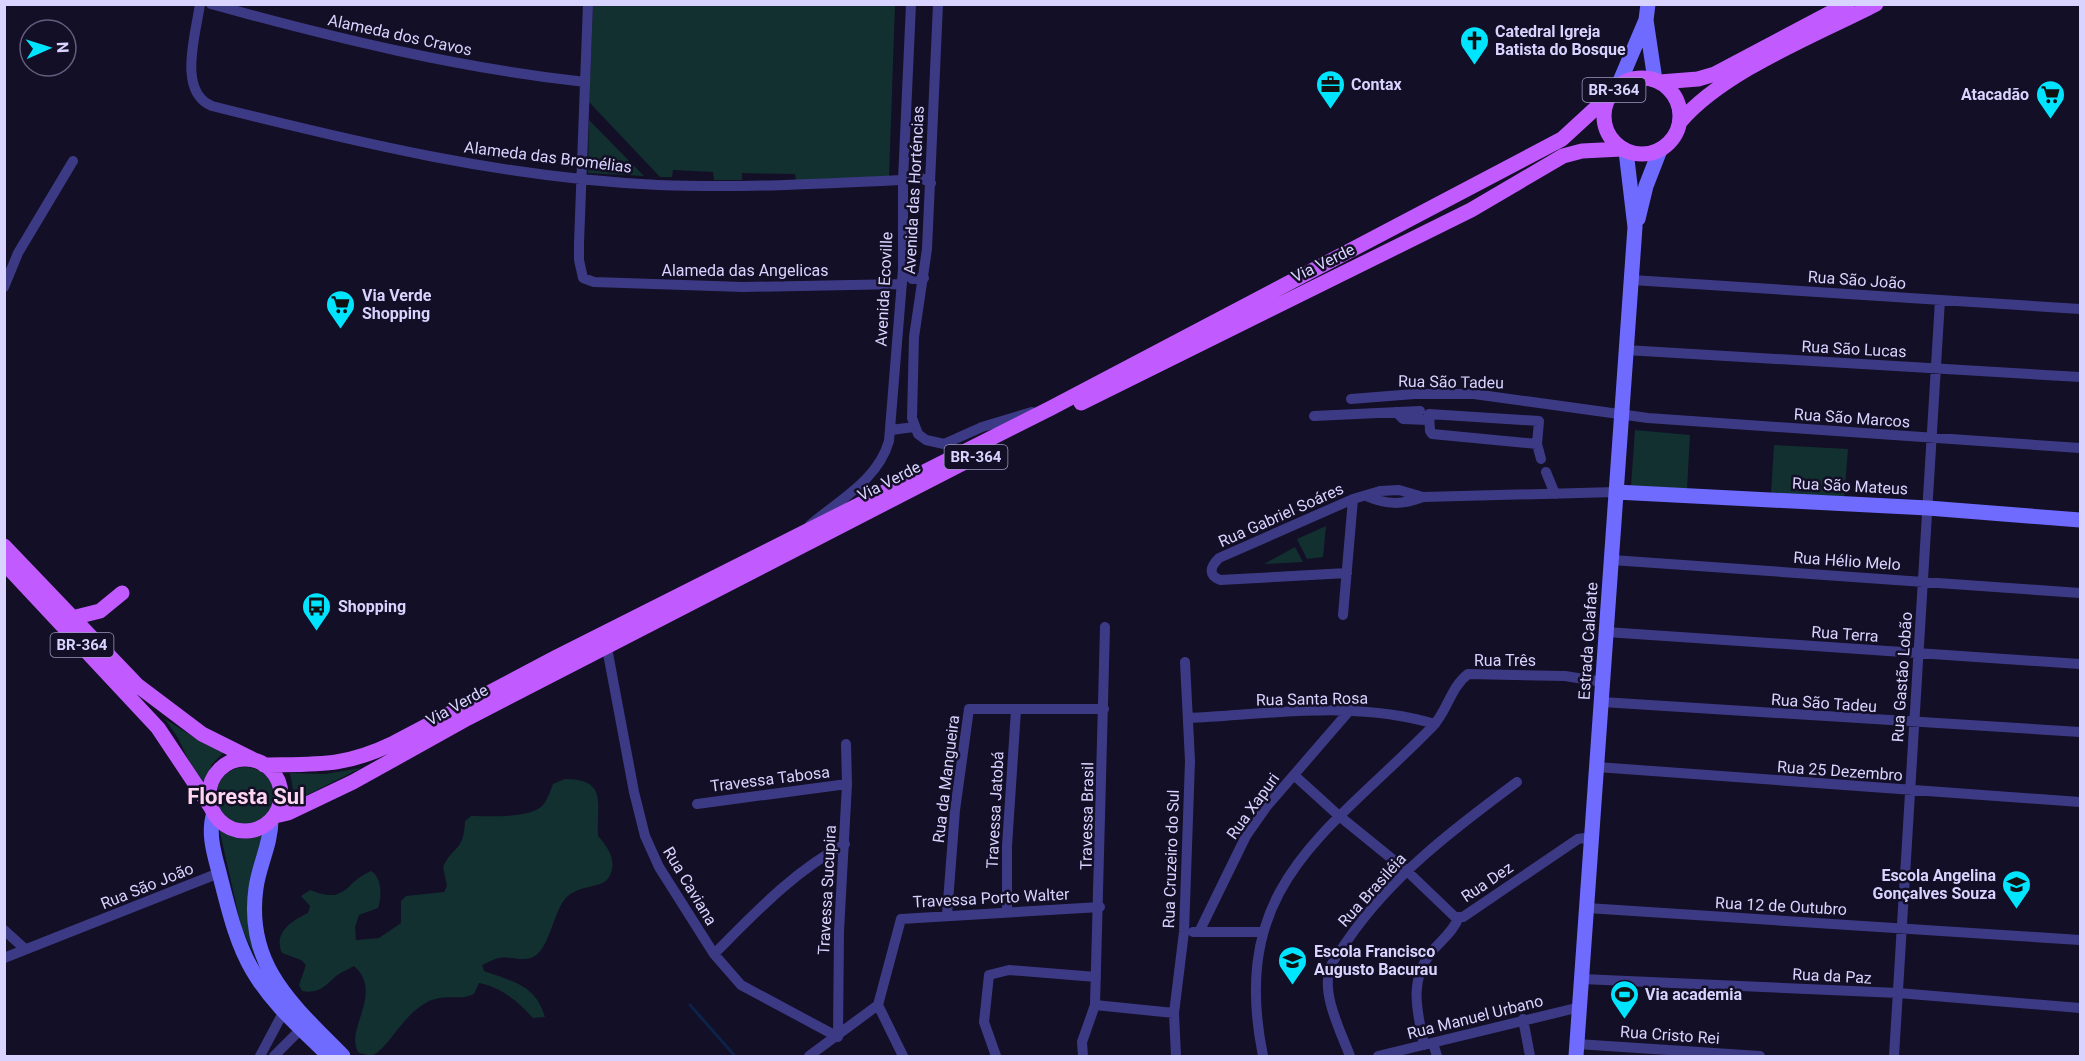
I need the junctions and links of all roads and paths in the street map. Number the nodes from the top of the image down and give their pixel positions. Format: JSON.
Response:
{"nodes":[{"id":1,"x":200,"y":4,"type":"edge"},
{"id":2,"x":211,"y":4,"type":"edge"},
{"id":3,"x":588,"y":4,"type":"edge"},
{"id":4,"x":911,"y":4,"type":"edge"},
{"id":5,"x":938,"y":4,"type":"edge"},
{"id":6,"x":1648,"y":4,"type":"edge"},
{"id":7,"x":1847,"y":4,"type":"edge"},
{"id":8,"x":1876,"y":4,"type":"edge"},
{"id":9,"x":1646,"y":20,"type":"junction"},
{"id":10,"x":1733,"y":72,"type":"junction"},
{"id":11,"x":1658,"y":81,"type":"junction"},
{"id":12,"x":585,"y":82,"type":"junction"},
{"id":13,"x":1615,"y":90,"type":"junction"},
{"id":14,"x":1680,"y":122,"type":"junction"},
{"id":15,"x":1624,"y":150,"type":"junction"},
{"id":16,"x":1660,"y":150,"type":"junction"},
{"id":17,"x":73,"y":161,"type":"dead end"},
{"id":18,"x":582,"y":179,"type":"junction"},
{"id":19,"x":903,"y":180,"type":"junction"},
{"id":20,"x":931,"y":183,"type":"junction"},
{"id":21,"x":1635,"y":227,"type":"junction"},
{"id":22,"x":903,"y":269,"type":"junction"},
{"id":23,"x":924,"y":278,"type":"junction"},
{"id":24,"x":1632,"y":280,"type":"junction"},
{"id":25,"x":902,"y":284,"type":"junction"},
{"id":26,"x":4,"y":287,"type":"edge"},
{"id":27,"x":1940,"y":300,"type":"junction"},
{"id":28,"x":2080,"y":309,"type":"edge"},
{"id":29,"x":1626,"y":350,"type":"junction"},
{"id":30,"x":1936,"y":369,"type":"junction"},
{"id":31,"x":894,"y":376,"type":"junction"},
{"id":32,"x":912,"y":376,"type":"junction"},
{"id":33,"x":2080,"y":377,"type":"edge"},
{"id":34,"x":1351,"y":399,"type":"dead end"},
{"id":35,"x":1051,"y":408,"type":"junction"},
{"id":36,"x":1420,"y":411,"type":"dead end"},
{"id":37,"x":1396,"y":412,"type":"junction"},
{"id":38,"x":1622,"y":415,"type":"junction"},
{"id":39,"x":1314,"y":416,"type":"dead end"},
{"id":40,"x":1428,"y":420,"type":"junction"},
{"id":41,"x":914,"y":427,"type":"junction"},
{"id":42,"x":891,"y":430,"type":"junction"},
{"id":43,"x":1932,"y":438,"type":"junction"},
{"id":44,"x":1537,"y":444,"type":"junction"},
{"id":45,"x":2080,"y":448,"type":"edge"},
{"id":46,"x":1541,"y":459,"type":"dead end"},
{"id":47,"x":1546,"y":471,"type":"dead end"},
{"id":48,"x":1617,"y":492,"type":"junction"},
{"id":49,"x":1555,"y":494,"type":"junction"},
{"id":50,"x":1353,"y":499,"type":"junction"},
{"id":51,"x":1928,"y":508,"type":"junction"},
{"id":52,"x":2080,"y":519,"type":"edge"},
{"id":53,"x":799,"y":535,"type":"junction"},
{"id":54,"x":4,"y":546,"type":"edge"},
{"id":55,"x":1612,"y":560,"type":"junction"},
{"id":56,"x":4,"y":563,"type":"edge"},
{"id":57,"x":1347,"y":573,"type":"junction"},
{"id":58,"x":1923,"y":581,"type":"junction"},
{"id":59,"x":122,"y":593,"type":"dead end"},
{"id":60,"x":2080,"y":593,"type":"edge"},
{"id":61,"x":1343,"y":615,"type":"dead end"},
{"id":62,"x":72,"y":618,"type":"junction"},
{"id":63,"x":1105,"y":627,"type":"dead end"},
{"id":64,"x":1606,"y":632,"type":"junction"},
{"id":65,"x":608,"y":648,"type":"junction"},
{"id":66,"x":1918,"y":655,"type":"junction"},
{"id":67,"x":1185,"y":662,"type":"dead end"},
{"id":68,"x":2080,"y":664,"type":"edge"},
{"id":69,"x":1603,"y":682,"type":"junction"},
{"id":70,"x":1602,"y":702,"type":"junction"},
{"id":71,"x":1104,"y":709,"type":"junction"},
{"id":72,"x":1016,"y":710,"type":"junction"},
{"id":73,"x":1350,"y":710,"type":"junction"},
{"id":74,"x":1189,"y":718,"type":"junction"},
{"id":75,"x":1435,"y":724,"type":"junction"},
{"id":76,"x":1914,"y":724,"type":"junction"},
{"id":77,"x":2080,"y":732,"type":"edge"},
{"id":78,"x":846,"y":744,"type":"dead end"},
{"id":79,"x":259,"y":762,"type":"junction"},
{"id":80,"x":1597,"y":767,"type":"junction"},
{"id":81,"x":1294,"y":775,"type":"junction"},
{"id":82,"x":1517,"y":782,"type":"dead end"},
{"id":83,"x":847,"y":784,"type":"junction"},
{"id":84,"x":1910,"y":791,"type":"junction"},
{"id":85,"x":2080,"y":802,"type":"edge"},
{"id":86,"x":697,"y":804,"type":"dead end"},
{"id":87,"x":213,"y":811,"type":"junction"},
{"id":88,"x":1338,"y":815,"type":"junction"},
{"id":89,"x":273,"y":818,"type":"junction"},
{"id":90,"x":1592,"y":837,"type":"junction"},
{"id":91,"x":845,"y":844,"type":"junction"},
{"id":92,"x":1407,"y":871,"type":"junction"},
{"id":93,"x":219,"y":873,"type":"junction"},
{"id":94,"x":1100,"y":907,"type":"junction"},
{"id":95,"x":1587,"y":908,"type":"junction"},
{"id":96,"x":1007,"y":912,"type":"junction"},
{"id":97,"x":947,"y":915,"type":"junction"},
{"id":98,"x":1459,"y":917,"type":"junction"},
{"id":99,"x":1902,"y":928,"type":"junction"},
{"id":100,"x":4,"y":930,"type":"edge"},
{"id":101,"x":1184,"y":932,"type":"junction"},
{"id":102,"x":1199,"y":932,"type":"junction"},
{"id":103,"x":1262,"y":932,"type":"junction"},
{"id":104,"x":2080,"y":940,"type":"edge"},
{"id":105,"x":25,"y":949,"type":"junction"},
{"id":106,"x":714,"y":954,"type":"junction"},
{"id":107,"x":4,"y":958,"type":"edge"},
{"id":108,"x":1096,"y":977,"type":"junction"},
{"id":109,"x":1582,"y":980,"type":"junction"},
{"id":110,"x":1898,"y":993,"type":"junction"},
{"id":111,"x":878,"y":1005,"type":"junction"},
{"id":112,"x":1095,"y":1005,"type":"junction"},
{"id":113,"x":1580,"y":1007,"type":"junction"},
{"id":114,"x":2080,"y":1008,"type":"edge"},
{"id":115,"x":284,"y":1011,"type":"junction"},
{"id":116,"x":1174,"y":1014,"type":"junction"},
{"id":117,"x":1523,"y":1019,"type":"junction"},
{"id":118,"x":301,"y":1029,"type":"junction"},
{"id":119,"x":838,"y":1037,"type":"junction"},
{"id":120,"x":1429,"y":1044,"type":"junction"},
{"id":121,"x":1577,"y":1050,"type":"edge"},
{"id":122,"x":260,"y":1056,"type":"edge"},
{"id":123,"x":274,"y":1056,"type":"edge"},
{"id":124,"x":329,"y":1056,"type":"edge"},
{"id":125,"x":343,"y":1056,"type":"edge"},
{"id":126,"x":810,"y":1056,"type":"edge"},
{"id":127,"x":903,"y":1056,"type":"edge"},
{"id":128,"x":996,"y":1056,"type":"edge"},
{"id":129,"x":1083,"y":1056,"type":"edge"},
{"id":130,"x":1176,"y":1056,"type":"edge"},
{"id":131,"x":1263,"y":1056,"type":"edge"},
{"id":132,"x":1350,"y":1056,"type":"edge"},
{"id":133,"x":1378,"y":1056,"type":"edge"},
{"id":134,"x":1437,"y":1056,"type":"edge"},
{"id":135,"x":1530,"y":1056,"type":"edge"},
{"id":136,"x":1760,"y":1056,"type":"edge"},
{"id":137,"x":1894,"y":1056,"type":"edge"}],
"edges":[{"from":1,"to":18,"type":"street","name":"Alameda das Bromélias"},
{"from":2,"to":12,"type":"street","name":"Alameda dos Cravos"},
{"from":3,"to":12,"type":"street"},
{"from":4,"to":19,"type":"street","name":"Avenida Ecoville"},
{"from":5,"to":20,"type":"street","name":"Avenida das Horténcias"},
{"from":6,"to":9,"type":"street"},
{"from":7,"to":10,"type":"main road","number":"BR-364"},
{"from":8,"to":10,"type":"main road","number":"BR-364"},
{"from":9,"to":11,"type":"street"},
{"from":9,"to":13,"type":"street"},
{"from":10,"to":11,"type":"main road","number":"BR-364"},
{"from":10,"to":14,"type":"main road","number":"BR-364"},
{"from":11,"to":13,"type":"main road","number":"BR-364"},
{"from":11,"to":14,"type":"main road","number":"BR-364"},
{"from":12,"to":18,"type":"street"},
{"from":13,"to":15,"type":"main road","number":"BR-364"},
{"from":13,"to":35,"type":"main road","name":"Via Verde","number":"BR-364"},
{"from":14,"to":16,"type":"main road","number":"BR-364"},
{"from":15,"to":16,"type":"main road","number":"BR-364"},
{"from":15,"to":21,"type":"street","name":"Estrada Calafate"},
{"from":15,"to":65,"type":"main road","name":"Via Verde","number":"BR-364"},
{"from":16,"to":21,"type":"street","name":"Estrada Calafate"},
{"from":17,"to":26,"type":"street"},
{"from":18,"to":19,"type":"street","name":"Alameda das Bromélias"},
{"from":18,"to":25,"type":"street","name":"Alameda das Angelicas"},
{"from":19,"to":20,"type":"street","name":"Alameda das Bromélias"},
{"from":19,"to":22,"type":"street","name":"Avenida Ecoville"},
{"from":20,"to":23,"type":"street","name":"Avenida das Horténcias"},
{"from":21,"to":24,"type":"street","name":"Estrada Calafate"},
{"from":22,"to":23,"type":"street"},
{"from":22,"to":25,"type":"street","name":"Avenida Ecoville"},
{"from":23,"to":32,"type":"street","name":"Avenida das Horténcias"},
{"from":24,"to":27,"type":"street","name":"Rua São João"},
{"from":24,"to":29,"type":"street","name":"Estrada Calafate"},
{"from":25,"to":31,"type":"street","name":"Avenida Ecoville"},
{"from":27,"to":28,"type":"street","name":"Rua São João"},
{"from":27,"to":30,"type":"street","name":"Rua Gastão Lobão"},
{"from":29,"to":30,"type":"street","name":"Rua São Lucas"},
{"from":29,"to":38,"type":"street","name":"Estrada Calafate"},
{"from":30,"to":33,"type":"street","name":"Rua São Lucas"},
{"from":30,"to":43,"type":"street","name":"Rua Gastão Lobão"},
{"from":31,"to":32,"type":"street"},
{"from":31,"to":42,"type":"street","name":"Avenida Ecoville"},
{"from":32,"to":41,"type":"street","name":"Avenida das Horténcias"},
{"from":34,"to":38,"type":"street","name":"Rua São Tadeu"},
{"from":35,"to":41,"type":"street","name":"Via Verde"},
{"from":35,"to":53,"type":"main road","name":"Via Verde","number":"BR-364"},
{"from":36,"to":37,"type":"street"},
{"from":37,"to":39,"type":"street"},
{"from":37,"to":40,"type":"street"},
{"from":38,"to":43,"type":"street","name":"Rua São Marcos"},
{"from":38,"to":48,"type":"street","name":"Estrada Calafate"},
{"from":40,"to":44,"type":"street"},
{"from":40,"to":44,"type":"street"},
{"from":41,"to":42,"type":"street"},
{"from":42,"to":53,"type":"street","name":"Avenida Ecoville"},
{"from":43,"to":45,"type":"street","name":"Rua São Marcos"},
{"from":43,"to":51,"type":"street","name":"Rua Gastão Lobão"},
{"from":44,"to":46,"type":"street"},
{"from":47,"to":49,"type":"street"},
{"from":48,"to":49,"type":"street","name":"Rua Gabriel Soáres"},
{"from":48,"to":51,"type":"street","name":"Rua São Mateus"},
{"from":48,"to":55,"type":"street","name":"Estrada Calafate"},
{"from":49,"to":50,"type":"street","name":"Rua Gabriel Soáres"},
{"from":50,"to":57,"type":"street"},
{"from":50,"to":57,"type":"street","name":"Rua Gabriel Soáres"},
{"from":51,"to":52,"type":"street","name":"Rua São Mateus"},
{"from":51,"to":58,"type":"street","name":"Rua Gastão Lobão"},
{"from":53,"to":79,"type":"main road","name":"Via Verde","number":"BR-364"},
{"from":54,"to":62,"type":"main road","name":"Via Verde","number":"BR-364"},
{"from":55,"to":58,"type":"street","name":"Rua Hélio Melo"},
{"from":55,"to":64,"type":"street","name":"Estrada Calafate"},
{"from":56,"to":87,"type":"main road","number":"BR-364"},
{"from":57,"to":61,"type":"street"},
{"from":58,"to":60,"type":"street","name":"Rua Hélio Melo"},
{"from":58,"to":66,"type":"street","name":"Rua Gastão Lobão"},
{"from":59,"to":62,"type":"main road"},
{"from":62,"to":79,"type":"main road","name":"Via Verde","number":"BR-364"},
{"from":63,"to":71,"type":"street","name":"Travessa Brasil"},
{"from":64,"to":66,"type":"street","name":"Rua Terra"},
{"from":64,"to":69,"type":"street","name":"Estrada Calafate"},
{"from":65,"to":89,"type":"main road","name":"Via Verde","number":"BR-364"},
{"from":65,"to":106,"type":"street","name":"Rua Caviana"},
{"from":66,"to":68,"type":"street","name":"Rua Terra"},
{"from":66,"to":76,"type":"street","name":"Rua Gastão Lobão"},
{"from":67,"to":74,"type":"street","name":"Rua Cruzeiro do Sul"},
{"from":69,"to":70,"type":"street","name":"Estrada Calafate"},
{"from":69,"to":75,"type":"street","name":"Rua Três"},
{"from":70,"to":76,"type":"street","name":"Rua São Tadeu"},
{"from":70,"to":80,"type":"street","name":"Estrada Calafate"},
{"from":71,"to":72,"type":"street","name":"Rua da Mangueira"},
{"from":71,"to":94,"type":"street","name":"Travessa Brasil"},
{"from":72,"to":96,"type":"street","name":"Travessa Jatobá"},
{"from":72,"to":97,"type":"street","name":"Rua da Mangueira"},
{"from":73,"to":74,"type":"street","name":"Rua Santa Rosa"},
{"from":73,"to":75,"type":"street","name":"Rua Santa Rosa"},
{"from":73,"to":81,"type":"street","name":"Rua Xapuri"},
{"from":74,"to":101,"type":"street","name":"Rua Cruzeiro do Sul"},
{"from":75,"to":88,"type":"street"},
{"from":76,"to":77,"type":"street","name":"Rua São Tadeu"},
{"from":76,"to":84,"type":"street","name":"Rua Gastão Lobão"},
{"from":78,"to":83,"type":"street","name":"Travessa Sucupira"},
{"from":79,"to":87,"type":"main road","number":"BR-364"},
{"from":79,"to":89,"type":"main road","number":"BR-364"},
{"from":80,"to":84,"type":"street","name":"Rua 25 Dezembro"},
{"from":80,"to":90,"type":"street","name":"Estrada Calafate"},
{"from":81,"to":88,"type":"street","name":"Rua Dez"},
{"from":81,"to":102,"type":"street","name":"Rua Xapuri"},
{"from":82,"to":92,"type":"street","name":"Rua Brasiléia"},
{"from":83,"to":86,"type":"street","name":"Travessa Tabosa"},
{"from":83,"to":91,"type":"street","name":"Travessa Sucupira"},
{"from":84,"to":85,"type":"street","name":"Rua 25 Dezembro"},
{"from":84,"to":99,"type":"street","name":"Rua Gastão Lobão"},
{"from":87,"to":89,"type":"main road","number":"BR-364"},
{"from":87,"to":93,"type":"street"},
{"from":88,"to":92,"type":"street","name":"Rua Dez"},
{"from":88,"to":103,"type":"street"},
{"from":89,"to":125,"type":"street"},
{"from":90,"to":95,"type":"street","name":"Estrada Calafate"},
{"from":90,"to":98,"type":"street","name":"Rua Dez"},
{"from":91,"to":106,"type":"street"},
{"from":91,"to":119,"type":"street","name":"Travessa Sucupira"},
{"from":92,"to":98,"type":"street","name":"Rua Dez"},
{"from":92,"to":132,"type":"street","name":"Rua Brasiléia"},
{"from":93,"to":105,"type":"street","name":"Rua São João"},
{"from":93,"to":115,"type":"street"},
{"from":94,"to":96,"type":"street","name":"Travessa Porto Walter"},
{"from":94,"to":108,"type":"street","name":"Travessa Brasil"},
{"from":95,"to":99,"type":"street","name":"Rua 12 de Outubro"},
{"from":95,"to":109,"type":"street","name":"Estrada Calafate"},
{"from":96,"to":97,"type":"street","name":"Travessa Porto Walter"},
{"from":97,"to":111,"type":"street","name":"Travessa Porto Walter"},
{"from":98,"to":120,"type":"street"},
{"from":99,"to":104,"type":"street","name":"Rua 12 de Outubro"},
{"from":99,"to":110,"type":"street","name":"Rua Gastão Lobão"},
{"from":100,"to":105,"type":"street"},
{"from":101,"to":102,"type":"street"},
{"from":101,"to":116,"type":"street","name":"Rua Cruzeiro do Sul"},
{"from":102,"to":103,"type":"street"},
{"from":103,"to":131,"type":"street"},
{"from":105,"to":107,"type":"street","name":"Rua São João"},
{"from":106,"to":119,"type":"street","name":"Rua Caviana"},
{"from":108,"to":112,"type":"street","name":"Travessa Brasil"},
{"from":108,"to":128,"type":"street"},
{"from":109,"to":110,"type":"street","name":"Rua da Paz"},
{"from":109,"to":113,"type":"street","name":"Estrada Calafate"},
{"from":110,"to":114,"type":"street","name":"Rua da Paz"},
{"from":110,"to":137,"type":"street","name":"Rua Gastão Lobão"},
{"from":111,"to":119,"type":"street"},
{"from":111,"to":127,"type":"street"},
{"from":112,"to":116,"type":"street"},
{"from":112,"to":129,"type":"street","name":"Travessa Brasil"},
{"from":113,"to":117,"type":"street","name":"Rua Manuel Urbano"},
{"from":113,"to":121,"type":"street","name":"Estrada Calafate"},
{"from":115,"to":118,"type":"street"},
{"from":115,"to":122,"type":"street"},
{"from":116,"to":130,"type":"street","name":"Rua Cruzeiro do Sul"},
{"from":117,"to":120,"type":"street","name":"Rua Manuel Urbano"},
{"from":117,"to":135,"type":"street"},
{"from":118,"to":123,"type":"street"},
{"from":118,"to":124,"type":"street"},
{"from":119,"to":126,"type":"street"},
{"from":120,"to":133,"type":"street","name":"Rua Manuel Urbano"},
{"from":120,"to":134,"type":"street"},
{"from":121,"to":136,"type":"street","name":"Rua Cristo Rei"}]}
